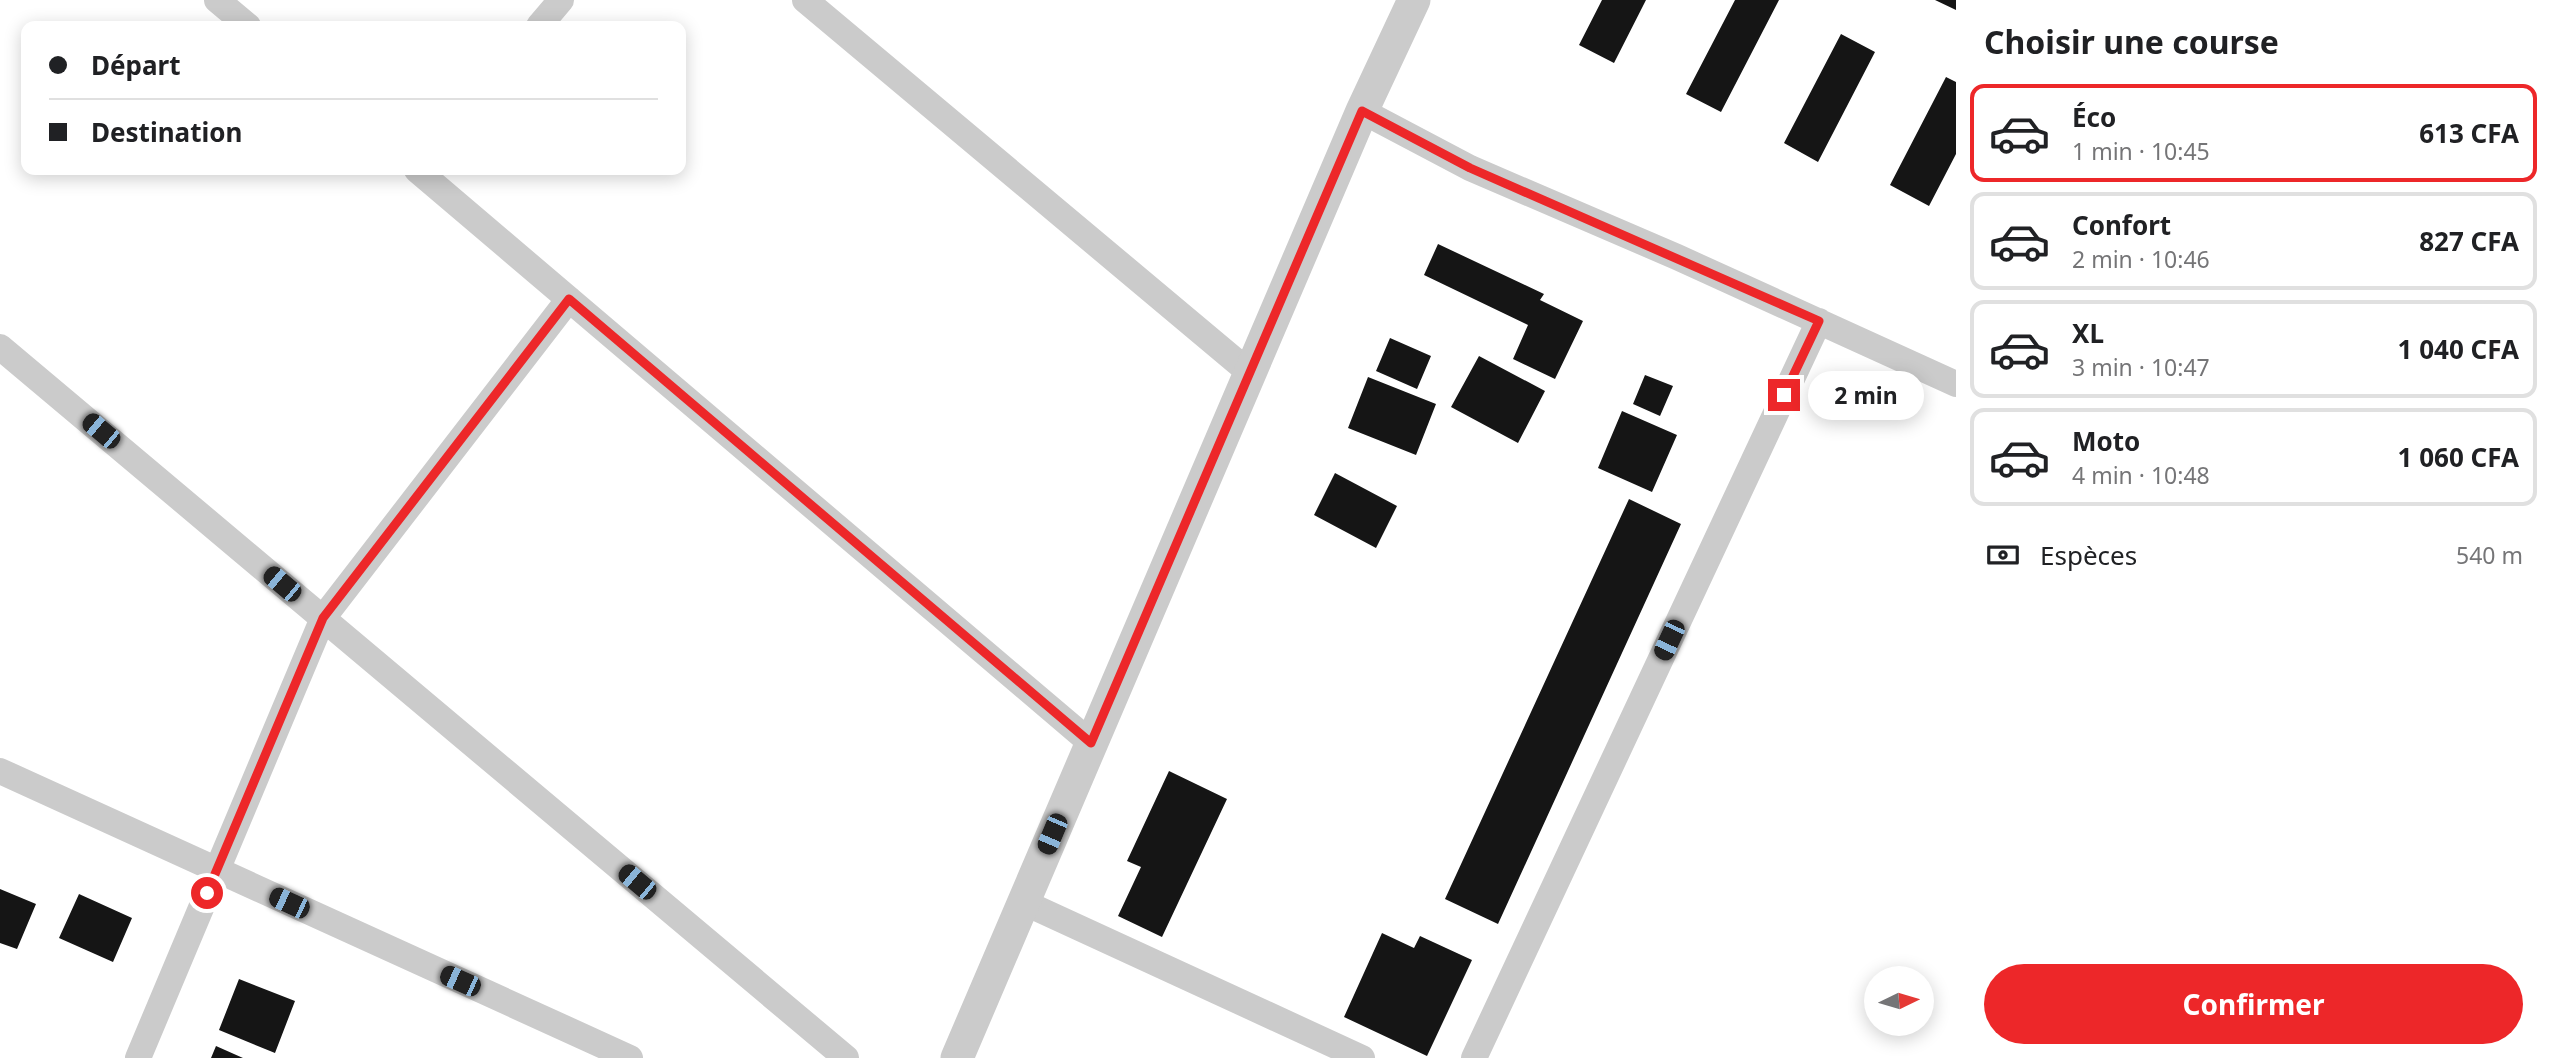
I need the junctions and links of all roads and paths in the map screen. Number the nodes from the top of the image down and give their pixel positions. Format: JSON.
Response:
{"nodes":[{"id":1,"x":217,"y":0,"type":"edge"},
{"id":2,"x":561,"y":0,"type":"edge"},
{"id":3,"x":805,"y":0,"type":"edge"},
{"id":4,"x":1410,"y":2,"type":"edge"},
{"id":5,"x":242,"y":21,"type":"edge"},
{"id":6,"x":543,"y":21,"type":"edge"},
{"id":7,"x":1362,"y":111,"type":"junction"},
{"id":8,"x":423,"y":175,"type":"edge"},
{"id":9,"x":569,"y":299,"type":"junction"},
{"id":10,"x":1819,"y":321,"type":"junction"},
{"id":11,"x":0,"y":347,"type":"edge"},
{"id":12,"x":1250,"y":373,"type":"junction"},
{"id":13,"x":1956,"y":384,"type":"edge"},
{"id":14,"x":323,"y":618,"type":"junction"},
{"id":15,"x":1091,"y":743,"type":"junction"},
{"id":16,"x":0,"y":771,"type":"edge"},
{"id":17,"x":217,"y":870,"type":"junction"},
{"id":18,"x":1023,"y":902,"type":"junction"},
{"id":19,"x":138,"y":1058,"type":"edge"},
{"id":20,"x":630,"y":1058,"type":"edge"},
{"id":21,"x":846,"y":1058,"type":"edge"},
{"id":22,"x":957,"y":1058,"type":"edge"},
{"id":23,"x":1362,"y":1058,"type":"edge"},
{"id":24,"x":1474,"y":1058,"type":"edge"}],
"edges":[{"from":1,"to":5,"type":"street"},
{"from":2,"to":6,"type":"street"},
{"from":3,"to":12,"type":"street"},
{"from":4,"to":7,"type":"street"},
{"from":7,"to":10,"type":"street"},
{"from":7,"to":12,"type":"street"},
{"from":8,"to":9,"type":"street"},
{"from":9,"to":14,"type":"street"},
{"from":9,"to":15,"type":"street"},
{"from":10,"to":13,"type":"street"},
{"from":10,"to":24,"type":"street"},
{"from":11,"to":14,"type":"street"},
{"from":12,"to":15,"type":"street"},
{"from":14,"to":17,"type":"street"},
{"from":14,"to":21,"type":"street"},
{"from":15,"to":18,"type":"street"},
{"from":16,"to":17,"type":"street"},
{"from":17,"to":19,"type":"street"},
{"from":17,"to":20,"type":"street"},
{"from":18,"to":22,"type":"street"},
{"from":18,"to":23,"type":"street"}]}
